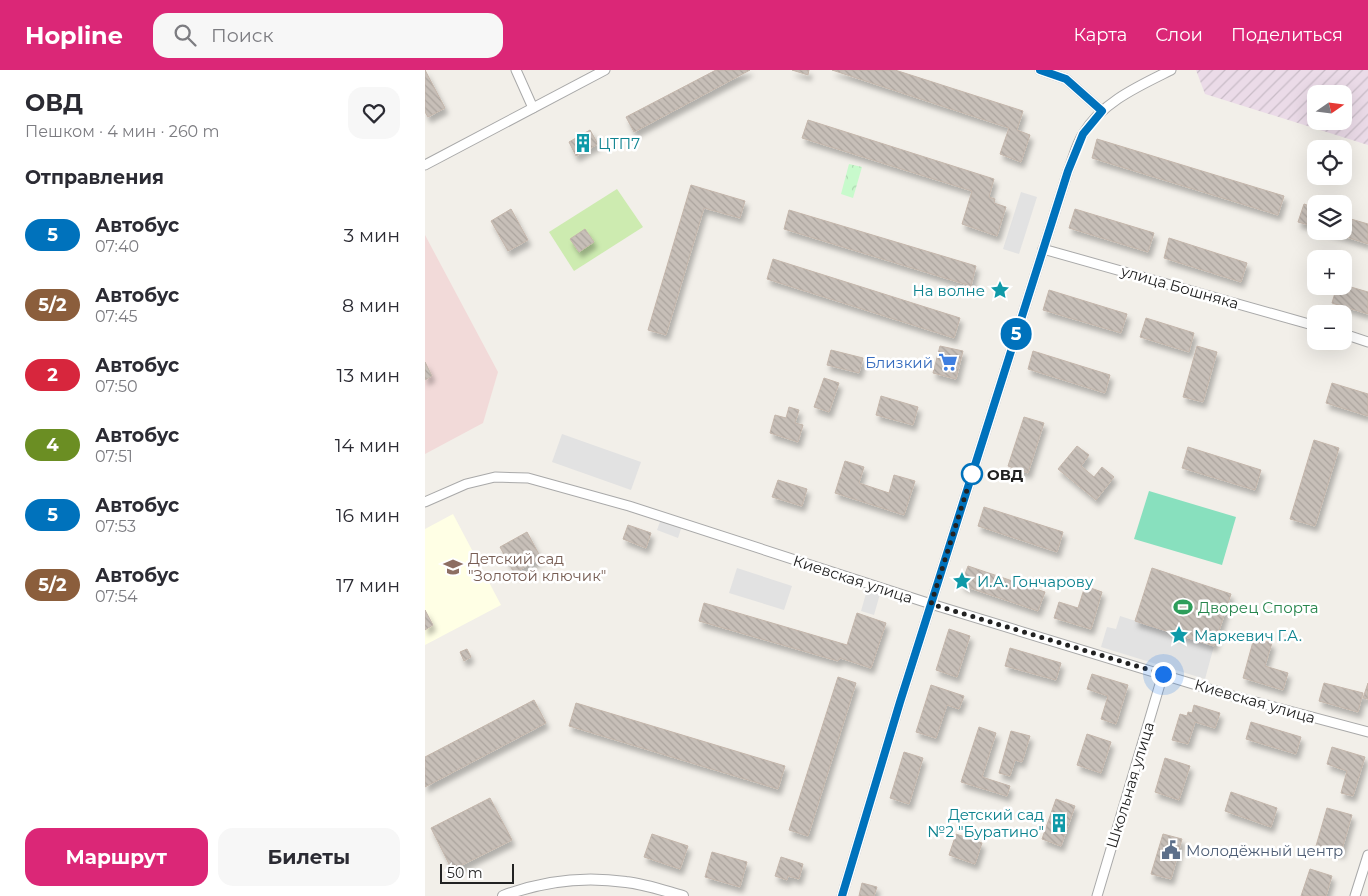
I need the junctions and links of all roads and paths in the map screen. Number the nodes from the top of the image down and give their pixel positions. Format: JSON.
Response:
{"nodes":[{"id":1,"x":516,"y":70,"type":"edge"},
{"id":2,"x":605,"y":70,"type":"edge"},
{"id":3,"x":1040,"y":70,"type":"edge"},
{"id":4,"x":1171,"y":70,"type":"edge"},
{"id":5,"x":533,"y":108,"type":"junction"},
{"id":6,"x":1102,"y":111,"type":"junction"},
{"id":7,"x":425,"y":165,"type":"edge"},
{"id":8,"x":1043,"y":249,"type":"junction"},
{"id":9,"x":1307,"y":323,"type":"edge"},
{"id":10,"x":1352,"y":337,"type":"edge"},
{"id":11,"x":1368,"y":342,"type":"edge"},
{"id":12,"x":425,"y":502,"type":"edge"},
{"id":13,"x":931,"y":604,"type":"junction"},
{"id":14,"x":1163,"y":674,"type":"junction"},
{"id":15,"x":1368,"y":732,"type":"edge"},
{"id":16,"x":1368,"y":855,"type":"edge"},
{"id":17,"x":503,"y":896,"type":"edge"},
{"id":18,"x":683,"y":896,"type":"edge"},
{"id":19,"x":842,"y":896,"type":"edge"},
{"id":20,"x":1097,"y":896,"type":"edge"},
{"id":21,"x":1355,"y":896,"type":"edge"}],
"edges":[{"from":1,"to":5,"type":"street"},
{"from":2,"to":5,"type":"street"},
{"from":3,"to":6,"type":"street"},
{"from":4,"to":6,"type":"street"},
{"from":5,"to":7,"type":"street"},
{"from":6,"to":8,"type":"street"},
{"from":8,"to":9,"type":"street","name":"улица Бошняка"},
{"from":8,"to":13,"type":"street"},
{"from":10,"to":11,"type":"street"},
{"from":12,"to":13,"type":"street","name":"Киевская улица"},
{"from":13,"to":14,"type":"street","name":"Киевская улица"},
{"from":13,"to":19,"type":"street"},
{"from":14,"to":15,"type":"street","name":"Киевская улица"},
{"from":14,"to":20,"type":"street","name":"Школьная улица"},
{"from":16,"to":21,"type":"street"},
{"from":17,"to":18,"type":"street"}]}
